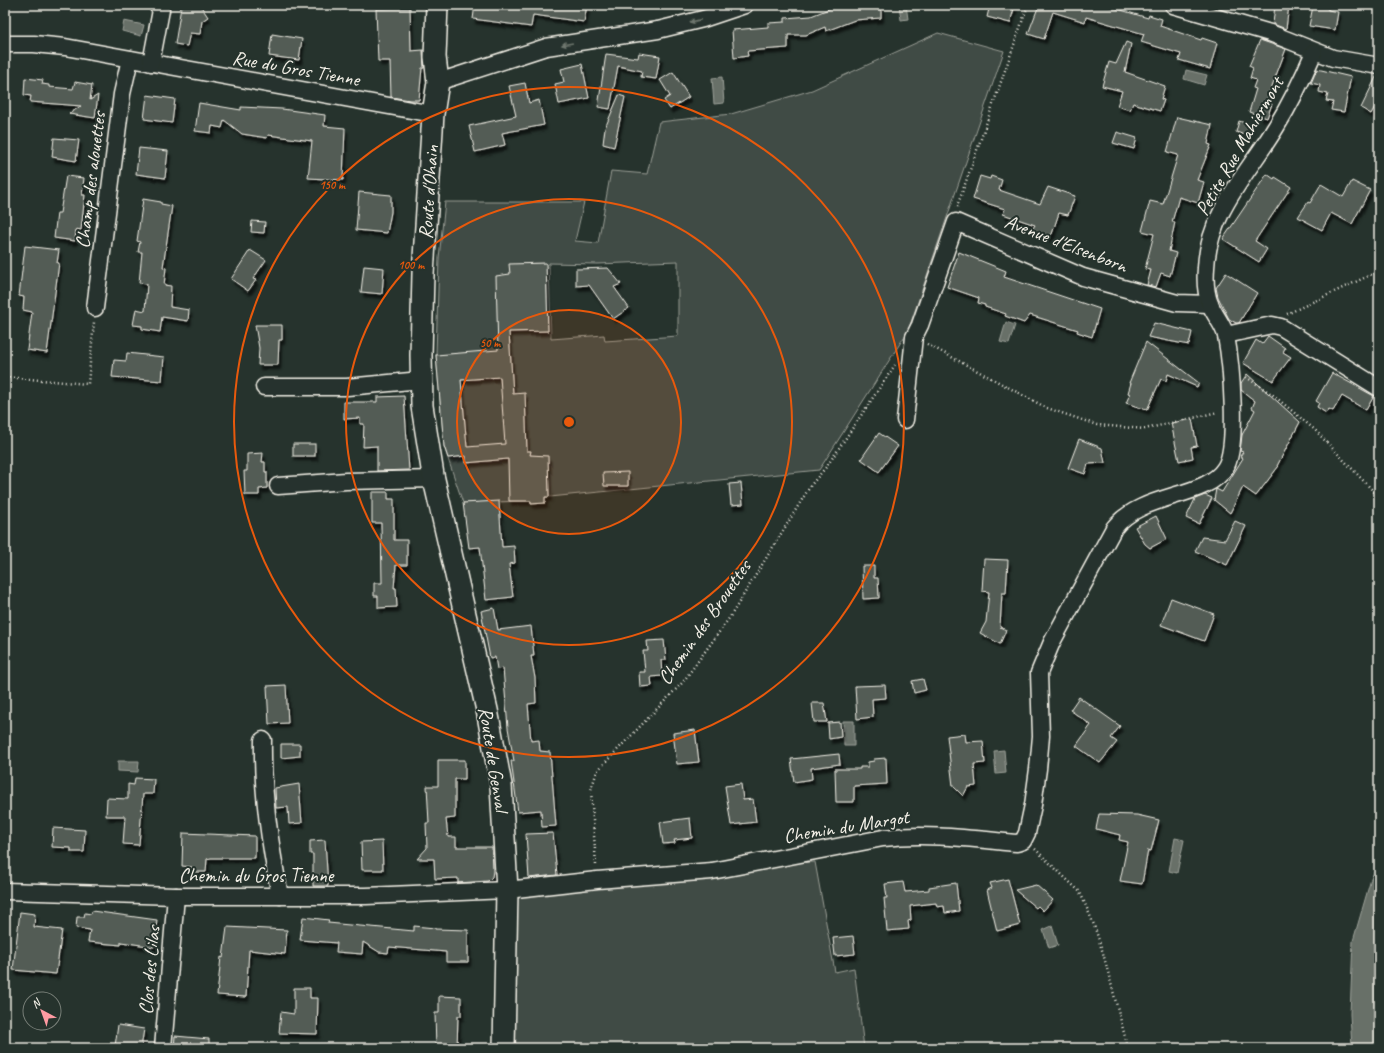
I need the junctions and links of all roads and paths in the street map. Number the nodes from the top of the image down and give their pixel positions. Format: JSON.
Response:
{"nodes":[{"id":1,"x":437,"y":5,"type":"edge"},
{"id":2,"x":745,"y":5,"type":"edge"},
{"id":3,"x":1028,"y":5,"type":"edge"},
{"id":4,"x":1174,"y":5,"type":"edge"},
{"id":5,"x":163,"y":7,"type":"edge"},
{"id":6,"x":5,"y":44,"type":"edge"},
{"id":7,"x":1314,"y":52,"type":"junction"},
{"id":8,"x":130,"y":59,"type":"junction"},
{"id":9,"x":152,"y":63,"type":"junction"},
{"id":10,"x":1379,"y":66,"type":"edge"},
{"id":11,"x":438,"y":82,"type":"junction"},
{"id":12,"x":433,"y":114,"type":"junction"},
{"id":13,"x":956,"y":222,"type":"junction"},
{"id":14,"x":1379,"y":271,"type":"edge"},
{"id":15,"x":1210,"y":304,"type":"junction"},
{"id":16,"x":95,"y":308,"type":"joint"},
{"id":17,"x":1272,"y":325,"type":"junction"},
{"id":18,"x":1226,"y":335,"type":"junction"},
{"id":19,"x":914,"y":337,"type":"junction"},
{"id":20,"x":897,"y":362,"type":"dead end"},
{"id":21,"x":1229,"y":366,"type":"junction"},
{"id":22,"x":5,"y":377,"type":"edge"},
{"id":23,"x":421,"y":380,"type":"junction"},
{"id":24,"x":264,"y":388,"type":"dead end"},
{"id":25,"x":1379,"y":388,"type":"edge"},
{"id":26,"x":1233,"y":409,"type":"junction"},
{"id":27,"x":904,"y":420,"type":"dead end"},
{"id":28,"x":434,"y":477,"type":"junction"},
{"id":29,"x":278,"y":486,"type":"dead end"},
{"id":30,"x":1379,"y":497,"type":"edge"},
{"id":31,"x":263,"y":740,"type":"dead end"},
{"id":32,"x":1023,"y":840,"type":"junction"},
{"id":33,"x":597,"y":880,"type":"junction"},
{"id":34,"x":507,"y":890,"type":"junction"},
{"id":35,"x":5,"y":891,"type":"edge"},
{"id":36,"x":176,"y":896,"type":"junction"},
{"id":37,"x":280,"y":896,"type":"junction"},
{"id":38,"x":163,"y":1048,"type":"edge"},
{"id":39,"x":504,"y":1048,"type":"edge"},
{"id":40,"x":1128,"y":1048,"type":"edge"}],
"edges":[{"from":1,"to":11,"type":"main road","name":"Route d'Ohain"},
{"from":2,"to":11,"type":"street","one_way":true},
{"from":3,"to":13,"type":"path"},
{"from":4,"to":7,"type":"street"},
{"from":5,"to":9,"type":"street"},
{"from":6,"to":8,"type":"street","name":"Rue du Gros Tienne"},
{"from":7,"to":10,"type":"street"},
{"from":7,"to":15,"type":"street","name":"Petite Rue Mahiermont"},
{"from":8,"to":9,"type":"street","name":"Rue du Gros Tienne"},
{"from":8,"to":16,"type":"street","name":"Champ des alouettes"},
{"from":9,"to":12,"type":"street","name":"Rue du Gros Tienne"},
{"from":11,"to":12,"type":"main road","name":"Route d'Ohain"},
{"from":12,"to":23,"type":"main road","name":"Route d'Ohain"},
{"from":13,"to":15,"type":"street","name":"Avenue d'Elsenborn"},
{"from":13,"to":19,"type":"street"},
{"from":14,"to":17,"type":"path"},
{"from":15,"to":18,"type":"street","name":"Petite Rue Mahiermont"},
{"from":16,"to":22,"type":"path"},
{"from":17,"to":18,"type":"street"},
{"from":17,"to":25,"type":"street"},
{"from":18,"to":21,"type":"street","name":"Petite Rue Mahiermont"},
{"from":19,"to":26,"type":"path"},
{"from":19,"to":27,"type":"street"},
{"from":20,"to":33,"type":"path","name":"Chemin des Brouettes"},
{"from":21,"to":26,"type":"street","name":"Petite Rue Mahiermont"},
{"from":21,"to":30,"type":"path"},
{"from":23,"to":24,"type":"street"},
{"from":23,"to":28,"type":"main road","name":"Route d'Ohain"},
{"from":26,"to":32,"type":"street","name":"Petite Rue Mahiermont"},
{"from":28,"to":29,"type":"street"},
{"from":28,"to":34,"type":"main road","name":"Route de Genval"},
{"from":31,"to":37,"type":"street"},
{"from":32,"to":33,"type":"street","name":"Chemin du Margot"},
{"from":32,"to":40,"type":"path"},
{"from":33,"to":34,"type":"street","name":"Chemin du Margot"},
{"from":34,"to":37,"type":"street","name":"Chemin du Gros Tienne"},
{"from":34,"to":39,"type":"main road","name":"Route de Genval"},
{"from":35,"to":36,"type":"street","name":"Chemin du Gros Tienne"},
{"from":36,"to":37,"type":"street","name":"Chemin du Gros Tienne"},
{"from":36,"to":38,"type":"street","name":"Clos des Lilas"}]}
